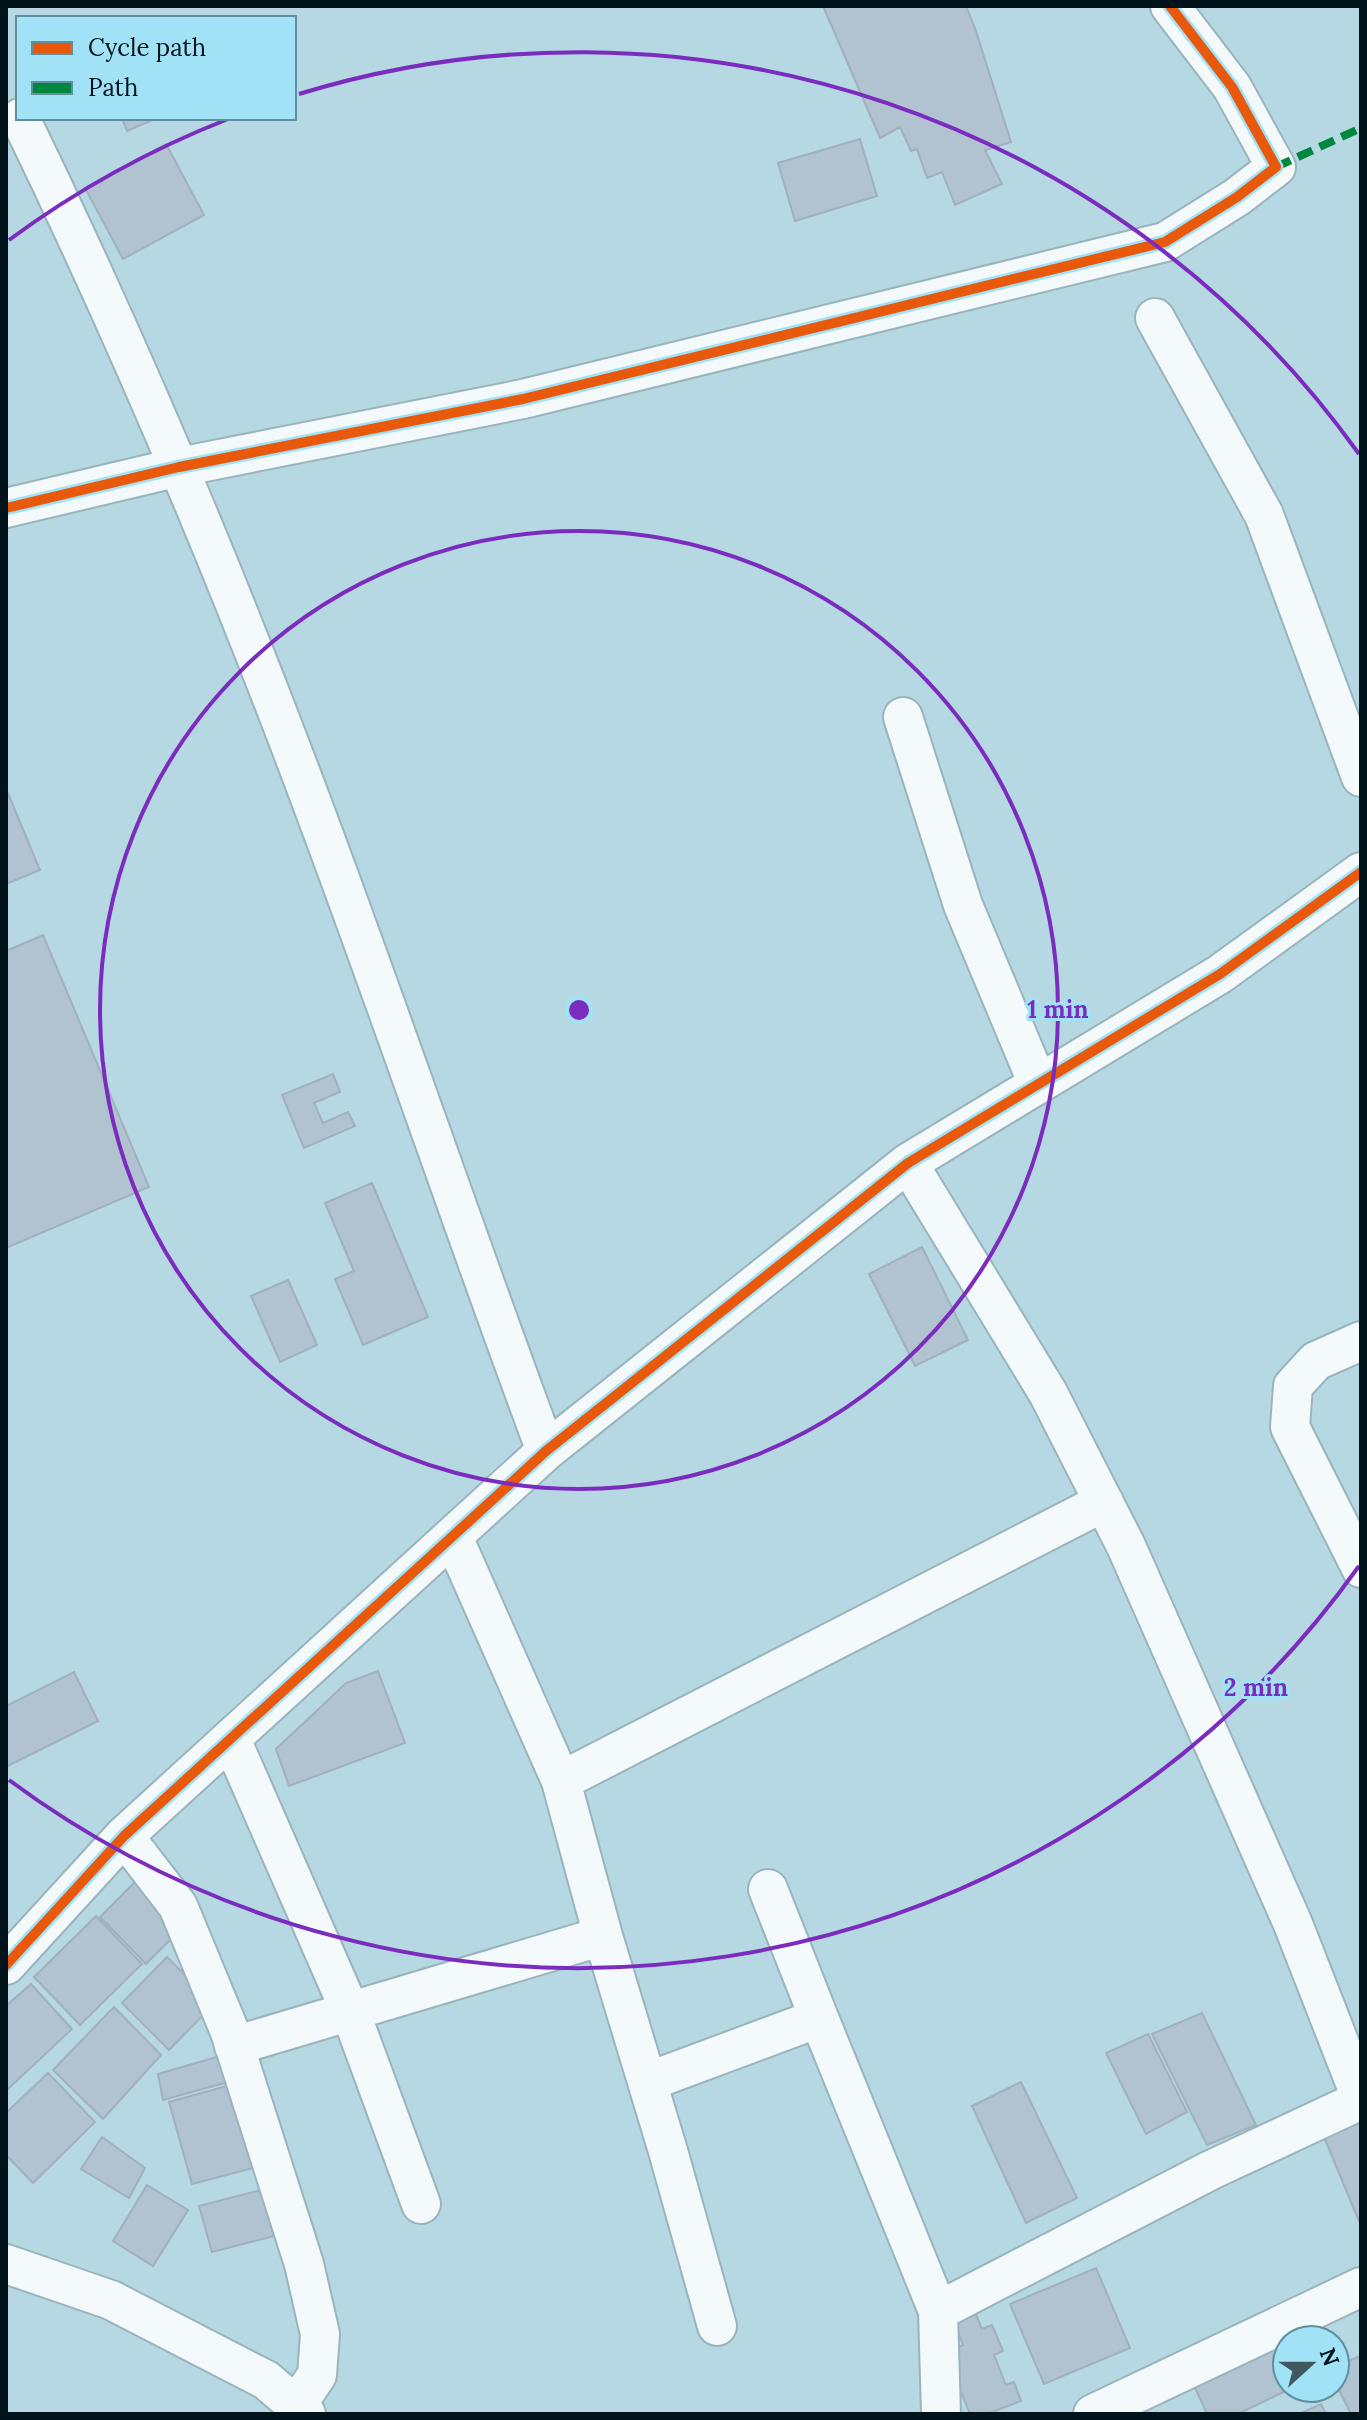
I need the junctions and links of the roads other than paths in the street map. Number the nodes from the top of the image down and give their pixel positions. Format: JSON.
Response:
{"nodes":[{"id":1,"x":1170,"y":6,"type":"edge"},
{"id":2,"x":6,"y":88,"type":"edge"},
{"id":3,"x":16,"y":109,"type":"edge"},
{"id":4,"x":21,"y":120,"type":"edge"},
{"id":5,"x":1155,"y":318,"type":"dead end"},
{"id":6,"x":179,"y":467,"type":"junction"},
{"id":7,"x":6,"y":508,"type":"edge"},
{"id":8,"x":903,"y":717,"type":"dead end"},
{"id":9,"x":1361,"y":777,"type":"edge"},
{"id":10,"x":1361,"y":872,"type":"edge"},
{"id":11,"x":1038,"y":1084,"type":"junction"},
{"id":12,"x":908,"y":1163,"type":"junction"},
{"id":13,"x":1361,"y":1341,"type":"edge"},
{"id":14,"x":546,"y":1451,"type":"junction"},
{"id":15,"x":1104,"y":1502,"type":"junction"},
{"id":16,"x":453,"y":1537,"type":"junction"},
{"id":17,"x":1361,"y":1568,"type":"edge"},
{"id":18,"x":231,"y":1739,"type":"junction"},
{"id":19,"x":561,"y":1781,"type":"junction"},
{"id":20,"x":124,"y":1836,"type":"junction"},
{"id":21,"x":768,"y":1889,"type":"dead end"},
{"id":22,"x":603,"y":1936,"type":"junction"},
{"id":23,"x":8,"y":1958,"type":"edge"},
{"id":24,"x":350,"y":2011,"type":"junction"},
{"id":25,"x":819,"y":2018,"type":"junction"},
{"id":26,"x":234,"y":2046,"type":"junction"},
{"id":27,"x":647,"y":2082,"type":"junction"},
{"id":28,"x":1361,"y":2099,"type":"edge"},
{"id":29,"x":421,"y":2204,"type":"dead end"},
{"id":30,"x":6,"y":2264,"type":"edge"},
{"id":31,"x":1361,"y":2287,"type":"edge"},
{"id":32,"x":938,"y":2311,"type":"junction"},
{"id":33,"x":717,"y":2326,"type":"dead end"},
{"id":34,"x":301,"y":2410,"type":"edge"},
{"id":35,"x":941,"y":2414,"type":"edge"},
{"id":36,"x":1093,"y":2414,"type":"edge"}],
"edges":[{"from":1,"to":6,"type":"street"},
{"from":2,"to":3,"type":"street"},
{"from":4,"to":6,"type":"street"},
{"from":5,"to":9,"type":"street"},
{"from":6,"to":7,"type":"street"},
{"from":6,"to":14,"type":"street"},
{"from":8,"to":11,"type":"street"},
{"from":10,"to":11,"type":"street"},
{"from":11,"to":12,"type":"street"},
{"from":12,"to":14,"type":"street"},
{"from":12,"to":15,"type":"street"},
{"from":13,"to":17,"type":"street"},
{"from":14,"to":16,"type":"street"},
{"from":15,"to":19,"type":"street"},
{"from":15,"to":28,"type":"street"},
{"from":16,"to":18,"type":"street"},
{"from":16,"to":19,"type":"street"},
{"from":18,"to":20,"type":"street"},
{"from":18,"to":24,"type":"street"},
{"from":19,"to":22,"type":"street"},
{"from":20,"to":23,"type":"street"},
{"from":20,"to":26,"type":"street"},
{"from":21,"to":25,"type":"street"},
{"from":22,"to":24,"type":"street"},
{"from":22,"to":27,"type":"street"},
{"from":24,"to":26,"type":"street"},
{"from":24,"to":29,"type":"street"},
{"from":25,"to":27,"type":"street"},
{"from":25,"to":32,"type":"street"},
{"from":26,"to":34,"type":"street"},
{"from":27,"to":33,"type":"street"},
{"from":28,"to":32,"type":"street"},
{"from":30,"to":34,"type":"street"},
{"from":31,"to":36,"type":"street"},
{"from":32,"to":35,"type":"street"}]}
